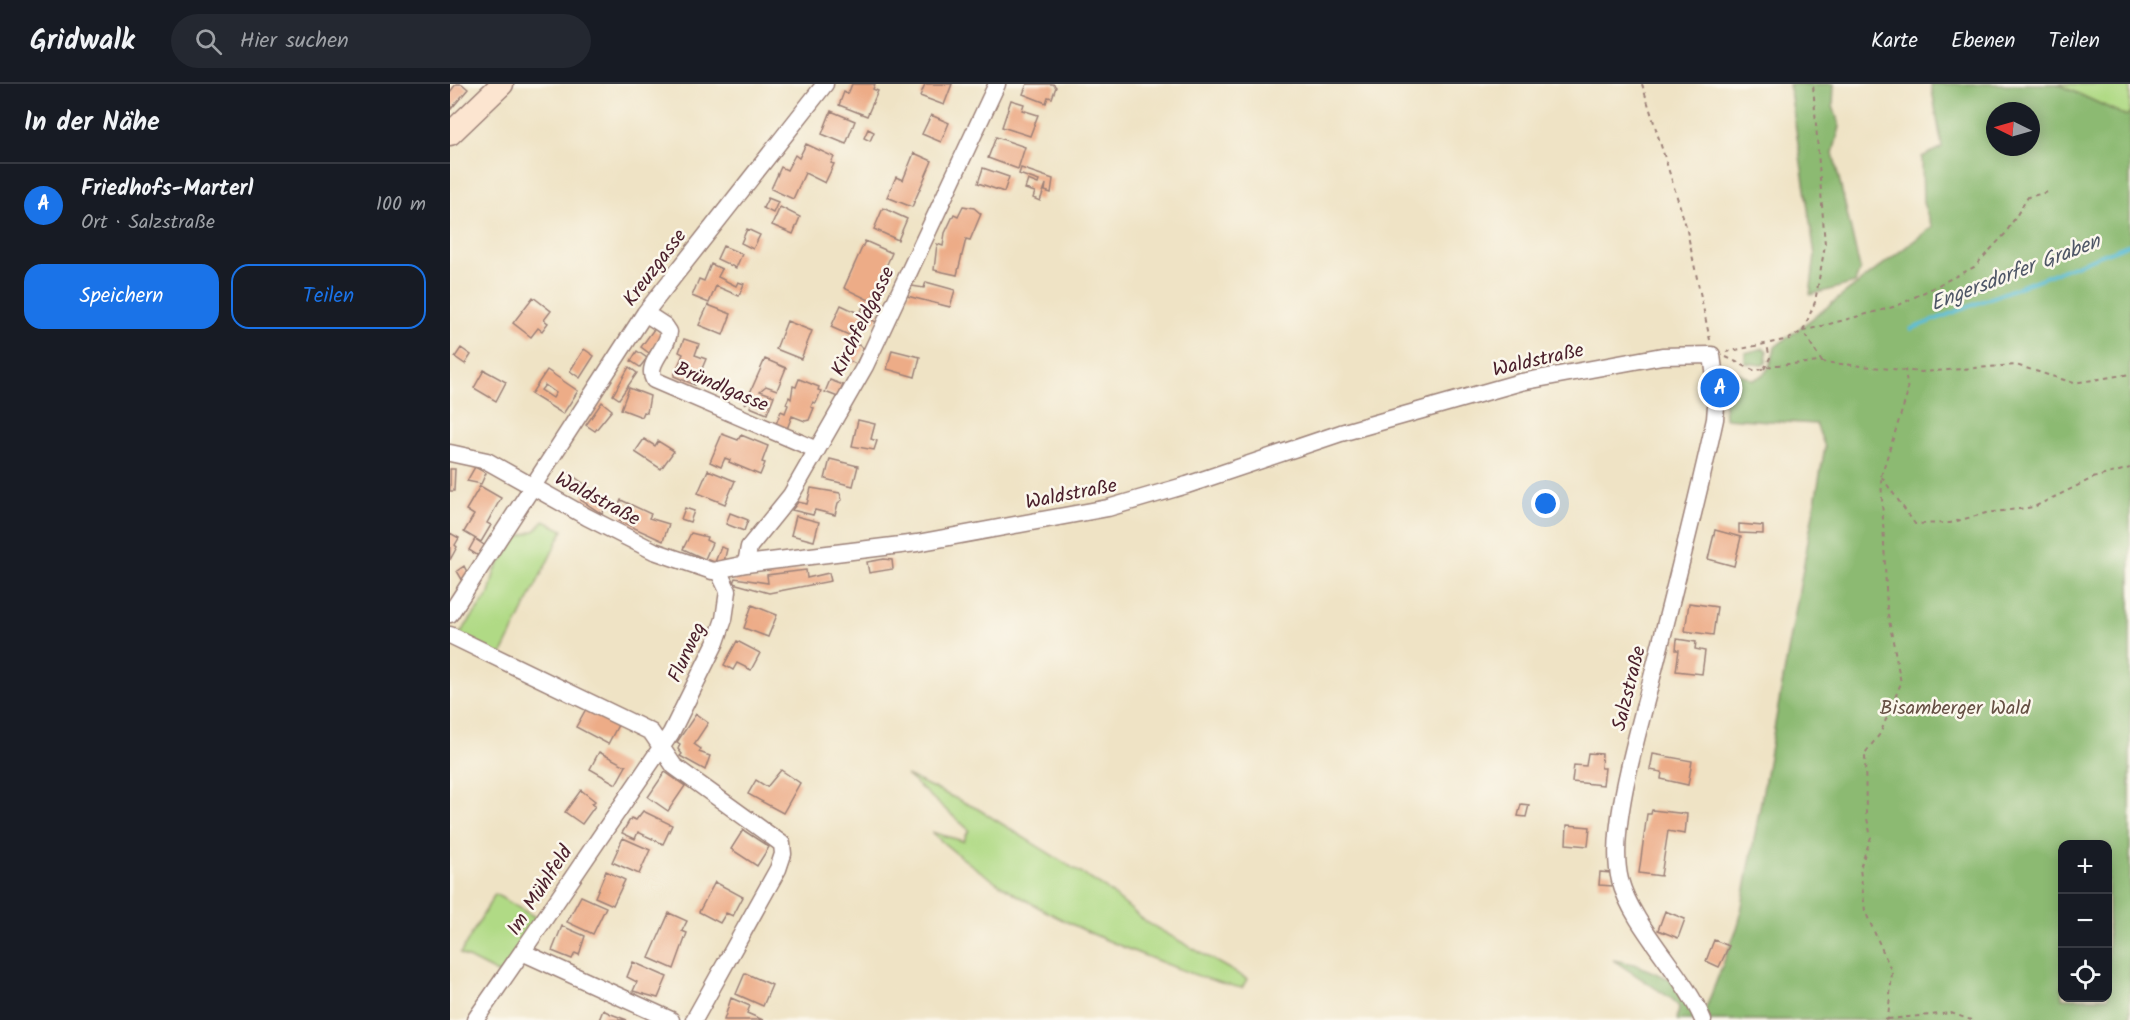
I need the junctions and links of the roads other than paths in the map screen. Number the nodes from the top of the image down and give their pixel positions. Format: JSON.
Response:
{"nodes":[{"id":1,"x":502,"y":84,"type":"edge"},
{"id":2,"x":825,"y":84,"type":"edge"},
{"id":3,"x":997,"y":84,"type":"edge"},
{"id":4,"x":450,"y":134,"type":"edge"},
{"id":5,"x":645,"y":313,"type":"junction"},
{"id":6,"x":1712,"y":355,"type":"joint"},
{"id":7,"x":818,"y":450,"type":"junction"},
{"id":8,"x":450,"y":453,"type":"edge"},
{"id":9,"x":533,"y":487,"type":"junction"},
{"id":10,"x":746,"y":564,"type":"junction"},
{"id":11,"x":718,"y":570,"type":"junction"},
{"id":12,"x":450,"y":614,"type":"edge"},
{"id":13,"x":450,"y":635,"type":"edge"},
{"id":14,"x":662,"y":747,"type":"junction"},
{"id":15,"x":522,"y":952,"type":"junction"},
{"id":16,"x":1702,"y":1017,"type":"edge"},
{"id":17,"x":475,"y":1020,"type":"edge"},
{"id":18,"x":671,"y":1020,"type":"edge"},
{"id":19,"x":694,"y":1020,"type":"edge"}],
"edges":[{"from":1,"to":4,"type":"main road"},
{"from":2,"to":5,"type":"street","name":"Kreuzgasse"},
{"from":3,"to":7,"type":"street","name":"Kirchfeldgasse"},
{"from":5,"to":7,"type":"street","name":"Bründlgasse"},
{"from":5,"to":9,"type":"street","name":"Kreuzgasse"},
{"from":6,"to":10,"type":"street","name":"Waldstraße"},
{"from":6,"to":16,"type":"street","name":"Salzstraße"},
{"from":7,"to":10,"type":"street","name":"Kirchfeldgasse"},
{"from":8,"to":9,"type":"street","name":"Waldstraße"},
{"from":9,"to":11,"type":"street","name":"Waldstraße"},
{"from":9,"to":12,"type":"street","name":"Kreuzgasse"},
{"from":10,"to":11,"type":"street","name":"Waldstraße"},
{"from":11,"to":14,"type":"street","name":"Flurweg"},
{"from":13,"to":14,"type":"street"},
{"from":14,"to":15,"type":"street","name":"Im Mühlfeld"},
{"from":14,"to":19,"type":"street"},
{"from":15,"to":17,"type":"street"},
{"from":15,"to":18,"type":"street","name":"Im Mühlfeld"}]}
